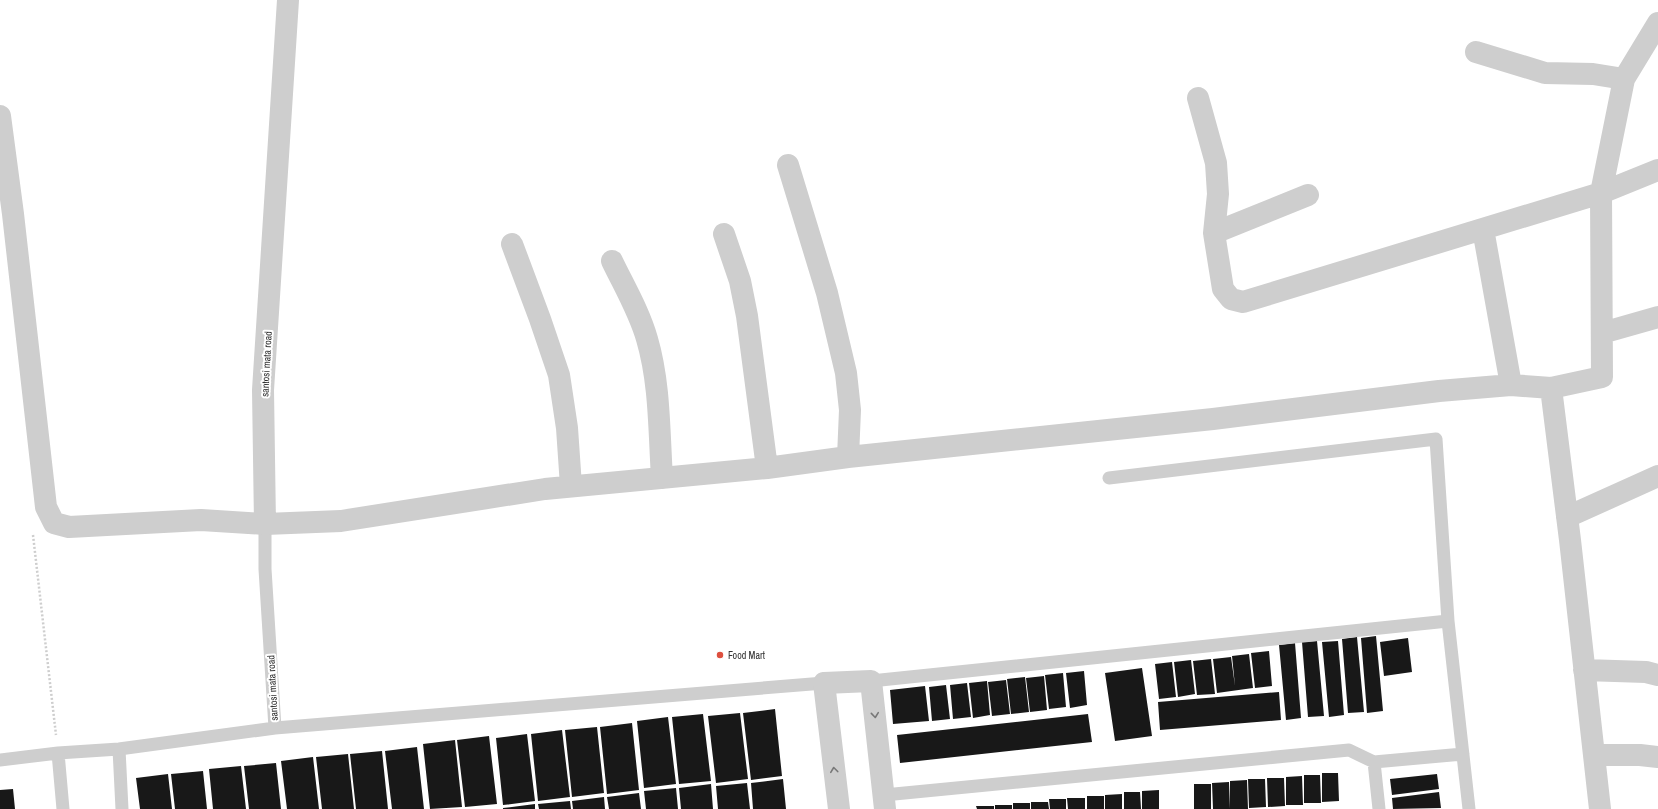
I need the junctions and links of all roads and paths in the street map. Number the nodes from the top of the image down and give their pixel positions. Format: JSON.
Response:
{"nodes":[{"id":1,"x":288,"y":0,"type":"edge"},
{"id":2,"x":1658,"y":23,"type":"edge"},
{"id":3,"x":1476,"y":52,"type":"dead end"},
{"id":4,"x":1624,"y":80,"type":"junction"},
{"id":5,"x":1198,"y":98,"type":"dead end"},
{"id":6,"x":0,"y":116,"type":"edge"},
{"id":7,"x":788,"y":165,"type":"dead end"},
{"id":8,"x":1658,"y":170,"type":"edge"},
{"id":9,"x":1602,"y":193,"type":"junction"},
{"id":10,"x":1308,"y":195,"type":"dead end"},
{"id":11,"x":1483,"y":229,"type":"junction"},
{"id":12,"x":1214,"y":232,"type":"junction"},
{"id":13,"x":724,"y":234,"type":"dead end"},
{"id":14,"x":512,"y":244,"type":"dead end"},
{"id":15,"x":612,"y":261,"type":"dead end"},
{"id":16,"x":1658,"y":317,"type":"edge"},
{"id":17,"x":1602,"y":333,"type":"junction"},
{"id":18,"x":1511,"y":385,"type":"junction"},
{"id":19,"x":1551,"y":388,"type":"junction"},
{"id":20,"x":848,"y":457,"type":"junction"},
{"id":21,"x":767,"y":468,"type":"junction"},
{"id":22,"x":1658,"y":476,"type":"edge"},
{"id":23,"x":662,"y":478,"type":"junction"},
{"id":24,"x":1110,"y":478,"type":"dead end"},
{"id":25,"x":571,"y":486,"type":"junction"},
{"id":26,"x":1567,"y":517,"type":"junction"},
{"id":27,"x":265,"y":524,"type":"junction"},
{"id":28,"x":1448,"y":621,"type":"junction"},
{"id":29,"x":1584,"y":670,"type":"junction"},
{"id":30,"x":1658,"y":675,"type":"edge"},
{"id":31,"x":871,"y":681,"type":"junction"},
{"id":32,"x":824,"y":684,"type":"junction"},
{"id":33,"x":275,"y":728,"type":"junction"},
{"id":34,"x":119,"y":749,"type":"junction"},
{"id":35,"x":58,"y":753,"type":"junction"},
{"id":36,"x":1463,"y":754,"type":"junction"},
{"id":37,"x":1594,"y":755,"type":"junction"},
{"id":38,"x":1658,"y":757,"type":"edge"},
{"id":39,"x":0,"y":760,"type":"edge"},
{"id":40,"x":1374,"y":762,"type":"junction"},
{"id":41,"x":885,"y":802,"type":"edge"},
{"id":42,"x":63,"y":809,"type":"edge"},
{"id":43,"x":122,"y":809,"type":"edge"},
{"id":44,"x":839,"y":809,"type":"edge"},
{"id":45,"x":1379,"y":809,"type":"edge"},
{"id":46,"x":1469,"y":809,"type":"edge"},
{"id":47,"x":1600,"y":809,"type":"edge"}],
"edges":[{"from":1,"to":27,"type":"street","name":"santosi mata road"},
{"from":2,"to":4,"type":"street"},
{"from":3,"to":4,"type":"street"},
{"from":4,"to":9,"type":"street"},
{"from":5,"to":12,"type":"street"},
{"from":6,"to":27,"type":"street"},
{"from":7,"to":20,"type":"street"},
{"from":8,"to":9,"type":"street"},
{"from":9,"to":11,"type":"street"},
{"from":9,"to":17,"type":"street"},
{"from":10,"to":12,"type":"street"},
{"from":11,"to":12,"type":"street"},
{"from":11,"to":18,"type":"street"},
{"from":13,"to":21,"type":"street"},
{"from":14,"to":25,"type":"street"},
{"from":15,"to":23,"type":"street"},
{"from":16,"to":17,"type":"street"},
{"from":17,"to":19,"type":"street"},
{"from":18,"to":19,"type":"street"},
{"from":18,"to":20,"type":"street"},
{"from":19,"to":26,"type":"street"},
{"from":20,"to":21,"type":"street"},
{"from":21,"to":23,"type":"street"},
{"from":22,"to":26,"type":"street"},
{"from":23,"to":25,"type":"street"},
{"from":24,"to":28,"type":"lane"},
{"from":25,"to":27,"type":"street"},
{"from":26,"to":29,"type":"street"},
{"from":27,"to":33,"type":"lane","name":"santosi mata road"},
{"from":28,"to":31,"type":"lane"},
{"from":28,"to":36,"type":"lane"},
{"from":29,"to":30,"type":"street"},
{"from":29,"to":37,"type":"street"},
{"from":31,"to":32,"type":"street"},
{"from":31,"to":41,"type":"street","one_way":true},
{"from":32,"to":33,"type":"lane"},
{"from":44,"to":32,"type":"street","one_way":true},
{"from":33,"to":34,"type":"lane"},
{"from":34,"to":35,"type":"lane"},
{"from":34,"to":43,"type":"lane"},
{"from":35,"to":39,"type":"lane"},
{"from":35,"to":42,"type":"lane"},
{"from":36,"to":40,"type":"lane"},
{"from":36,"to":46,"type":"lane"},
{"from":37,"to":38,"type":"street"},
{"from":37,"to":47,"type":"street"},
{"from":40,"to":41,"type":"lane"},
{"from":40,"to":45,"type":"lane"}]}
